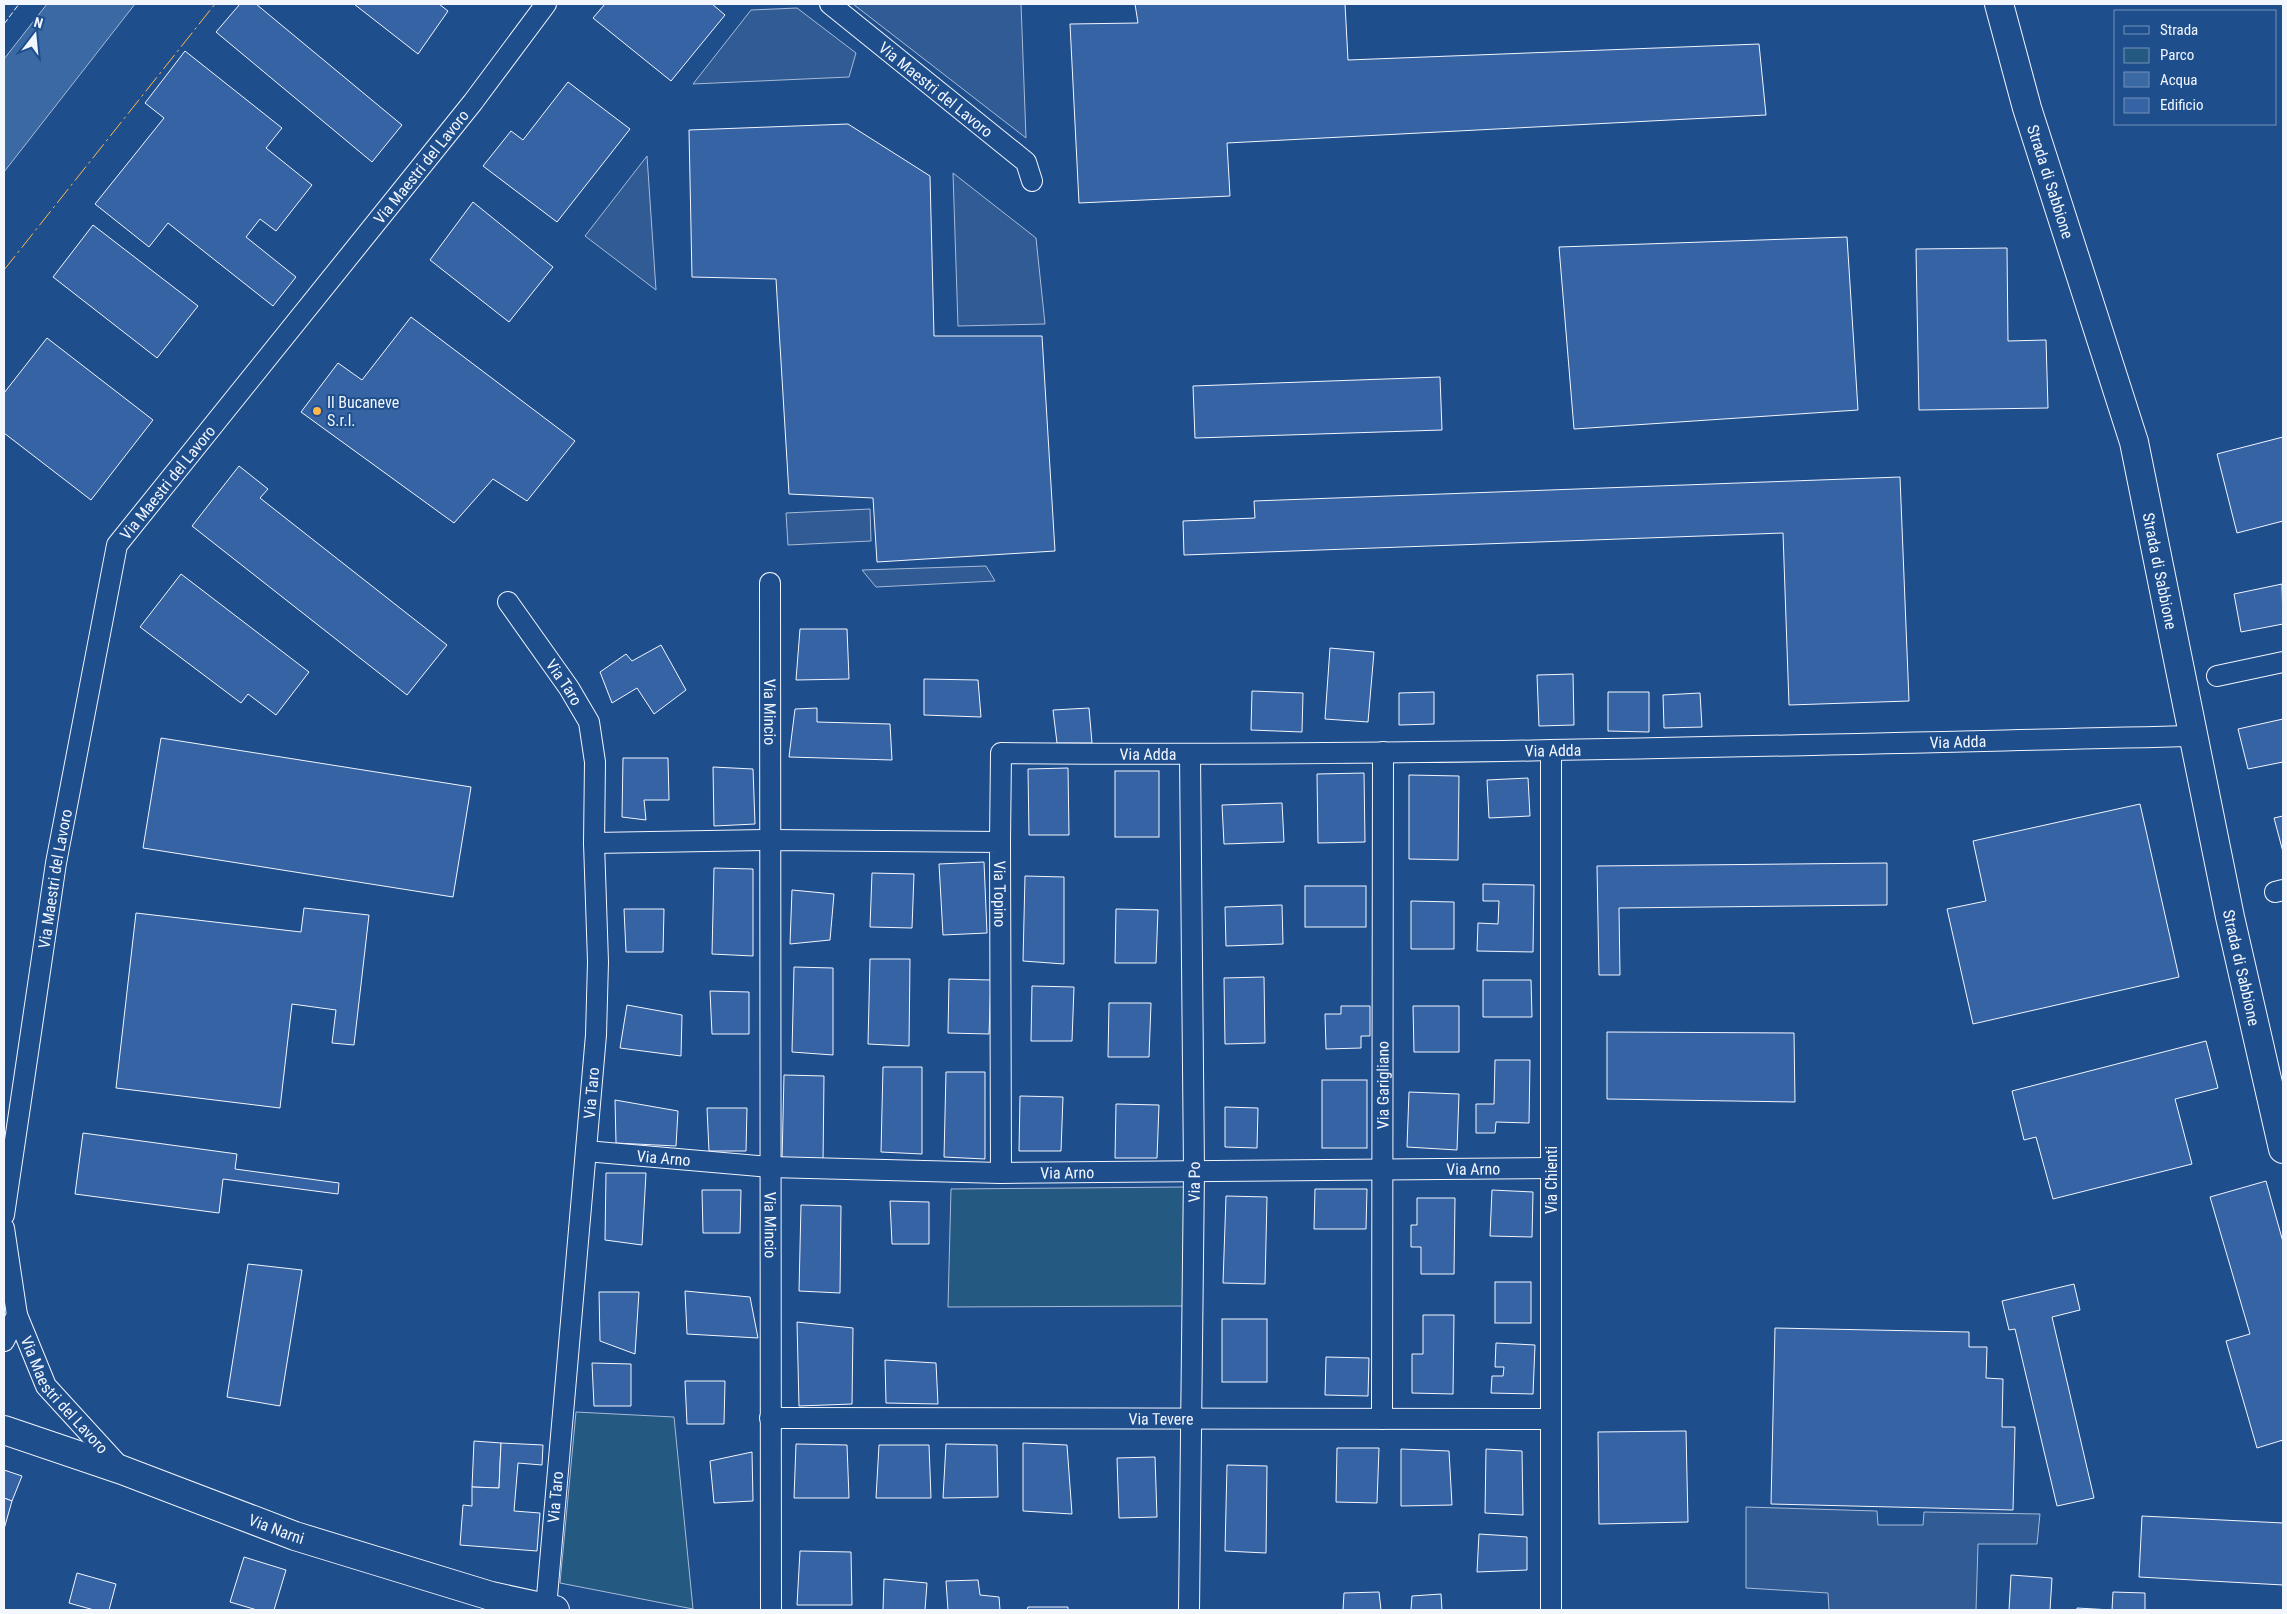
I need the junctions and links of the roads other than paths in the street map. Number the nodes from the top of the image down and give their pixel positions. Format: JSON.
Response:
{"nodes":[{"id":1,"x":546,"y":4,"type":"edge"},
{"id":2,"x":830,"y":4,"type":"edge"},
{"id":3,"x":1999,"y":4,"type":"edge"},
{"id":4,"x":1032,"y":182,"type":"dead end"},
{"id":5,"x":770,"y":583,"type":"dead end"},
{"id":6,"x":508,"y":602,"type":"dead end"},
{"id":7,"x":2283,"y":662,"type":"edge"},
{"id":8,"x":2217,"y":676,"type":"dead end"},
{"id":9,"x":2194,"y":736,"type":"junction"},
{"id":10,"x":1551,"y":751,"type":"junction"},
{"id":11,"x":1383,"y":752,"type":"junction"},
{"id":12,"x":1190,"y":755,"type":"junction"},
{"id":13,"x":771,"y":840,"type":"junction"},
{"id":14,"x":1000,"y":842,"type":"junction"},
{"id":15,"x":594,"y":843,"type":"junction"},
{"id":16,"x":2283,"y":1149,"type":"edge"},
{"id":17,"x":586,"y":1151,"type":"junction"},
{"id":18,"x":770,"y":1167,"type":"junction"},
{"id":19,"x":1551,"y":1168,"type":"junction"},
{"id":20,"x":1382,"y":1170,"type":"junction"},
{"id":21,"x":1194,"y":1171,"type":"junction"},
{"id":22,"x":1001,"y":1173,"type":"junction"},
{"id":23,"x":4,"y":1215,"type":"edge"},
{"id":24,"x":4,"y":1228,"type":"edge"},
{"id":25,"x":17,"y":1315,"type":"junction"},
{"id":26,"x":4,"y":1341,"type":"edge"},
{"id":27,"x":770,"y":1418,"type":"junction"},
{"id":28,"x":1192,"y":1418,"type":"junction"},
{"id":29,"x":1382,"y":1419,"type":"junction"},
{"id":30,"x":1552,"y":1420,"type":"junction"},
{"id":31,"x":4,"y":1430,"type":"edge"},
{"id":32,"x":122,"y":1470,"type":"junction"},
{"id":33,"x":550,"y":1609,"type":"edge"},
{"id":34,"x":771,"y":1610,"type":"edge"},
{"id":35,"x":1189,"y":1610,"type":"edge"},
{"id":36,"x":1551,"y":1610,"type":"edge"}],
"edges":[{"from":1,"to":23,"type":"street","name":"Via Maestri del Lavoro"},
{"from":2,"to":4,"type":"street","name":"Via Maestri del Lavoro"},
{"from":3,"to":9,"type":"main road","name":"Strada di Sabbione"},
{"from":5,"to":13,"type":"street","name":"Via Mincio"},
{"from":6,"to":15,"type":"street","name":"Via Taro"},
{"from":7,"to":8,"type":"street"},
{"from":9,"to":10,"type":"street","name":"Via Adda"},
{"from":9,"to":16,"type":"main road","name":"Strada di Sabbione"},
{"from":10,"to":11,"type":"street","name":"Via Adda"},
{"from":10,"to":19,"type":"street","name":"Via Chienti"},
{"from":11,"to":12,"type":"street","name":"Via Adda"},
{"from":11,"to":20,"type":"street","name":"Via Garigliano"},
{"from":12,"to":14,"type":"street","name":"Via Adda"},
{"from":12,"to":21,"type":"street","name":"Via Po"},
{"from":13,"to":14,"type":"street","name":"Via Topino"},
{"from":13,"to":15,"type":"street"},
{"from":13,"to":18,"type":"street","name":"Via Mincio"},
{"from":14,"to":22,"type":"street","name":"Via Topino"},
{"from":15,"to":17,"type":"street","name":"Via Taro"},
{"from":17,"to":18,"type":"street","name":"Via Arno"},
{"from":17,"to":33,"type":"street","name":"Via Taro"},
{"from":18,"to":22,"type":"street","name":"Via Arno"},
{"from":18,"to":27,"type":"street","name":"Via Mincio"},
{"from":19,"to":20,"type":"street","name":"Via Arno"},
{"from":19,"to":30,"type":"street","name":"Via Chienti"},
{"from":20,"to":21,"type":"street","name":"Via Arno"},
{"from":20,"to":29,"type":"street","name":"Via Garigliano"},
{"from":21,"to":22,"type":"street","name":"Via Arno"},
{"from":21,"to":28,"type":"street","name":"Via Po"},
{"from":24,"to":25,"type":"street","name":"Via Maestri del Lavoro"},
{"from":25,"to":26,"type":"street","name":"Via Maestri del Lavoro"},
{"from":25,"to":32,"type":"street","name":"Via Maestri del Lavoro"},
{"from":27,"to":28,"type":"street","name":"Via Tevere"},
{"from":27,"to":34,"type":"street","name":"Via Mincio"},
{"from":28,"to":29,"type":"street","name":"Via Tevere"},
{"from":28,"to":35,"type":"street","name":"Via Po"},
{"from":29,"to":30,"type":"street","name":"Via Tevere"},
{"from":30,"to":36,"type":"street","name":"Via Chienti"},
{"from":31,"to":32,"type":"main road","name":"Via Narni"},
{"from":32,"to":33,"type":"main road","name":"Via Narni"}]}
